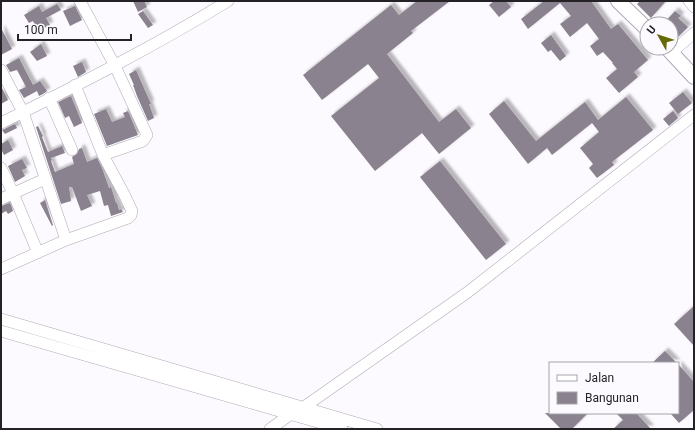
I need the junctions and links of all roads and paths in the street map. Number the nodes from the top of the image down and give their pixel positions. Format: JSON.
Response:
{"nodes":[{"id":1,"x":80,"y":1,"type":"edge"},
{"id":2,"x":228,"y":1,"type":"edge"},
{"id":3,"x":618,"y":1,"type":"edge"},
{"id":4,"x":689,"y":1,"type":"edge"},
{"id":5,"x":694,"y":7,"type":"edge"},
{"id":6,"x":639,"y":21,"type":"edge"},
{"id":7,"x":694,"y":33,"type":"edge"},
{"id":8,"x":679,"y":43,"type":"edge"},
{"id":9,"x":675,"y":56,"type":"edge"},
{"id":10,"x":115,"y":66,"type":"junction"},
{"id":11,"x":1,"y":70,"type":"edge"},
{"id":12,"x":694,"y":77,"type":"edge"},
{"id":13,"x":5,"y":85,"type":"edge"},
{"id":14,"x":75,"y":85,"type":"junction"},
{"id":15,"x":49,"y":98,"type":"junction"},
{"id":16,"x":23,"y":112,"type":"junction"},
{"id":17,"x":694,"y":115,"type":"edge"},
{"id":18,"x":1,"y":123,"type":"edge"},
{"id":19,"x":72,"y":150,"type":"dead end"},
{"id":20,"x":103,"y":155,"type":"junction"},
{"id":21,"x":1,"y":168,"type":"edge"},
{"id":22,"x":45,"y":179,"type":"junction"},
{"id":23,"x":13,"y":193,"type":"junction"},
{"id":24,"x":1,"y":199,"type":"edge"},
{"id":25,"x":66,"y":240,"type":"junction"},
{"id":26,"x":38,"y":253,"type":"junction"},
{"id":27,"x":1,"y":269,"type":"edge"},
{"id":28,"x":1,"y":319,"type":"edge"},
{"id":29,"x":1,"y":331,"type":"edge"},
{"id":30,"x":304,"y":407,"type":"junction"},
{"id":31,"x":291,"y":414,"type":"junction"},
{"id":32,"x":270,"y":429,"type":"edge"},
{"id":33,"x":342,"y":429,"type":"edge"},
{"id":34,"x":377,"y":429,"type":"edge"}],
"edges":[{"from":1,"to":10,"type":"street"},
{"from":2,"to":10,"type":"street"},
{"from":3,"to":6,"type":"main road"},
{"from":4,"to":5,"type":"street"},
{"from":7,"to":8,"type":"street"},
{"from":9,"to":12,"type":"main road"},
{"from":10,"to":14,"type":"street"},
{"from":10,"to":20,"type":"street"},
{"from":11,"to":13,"type":"street"},
{"from":13,"to":16,"type":"street"},
{"from":14,"to":15,"type":"street"},
{"from":14,"to":20,"type":"street"},
{"from":15,"to":16,"type":"street"},
{"from":15,"to":19,"type":"street"},
{"from":16,"to":18,"type":"street"},
{"from":16,"to":22,"type":"street"},
{"from":17,"to":30,"type":"street"},
{"from":20,"to":25,"type":"street"},
{"from":21,"to":23,"type":"street"},
{"from":22,"to":23,"type":"street"},
{"from":22,"to":25,"type":"street"},
{"from":23,"to":24,"type":"street"},
{"from":23,"to":26,"type":"street"},
{"from":25,"to":26,"type":"street"},
{"from":26,"to":27,"type":"street"},
{"from":28,"to":30,"type":"street"},
{"from":29,"to":31,"type":"street"},
{"from":30,"to":31,"type":"street"},
{"from":30,"to":34,"type":"street"},
{"from":31,"to":32,"type":"street"},
{"from":31,"to":33,"type":"street"}]}
